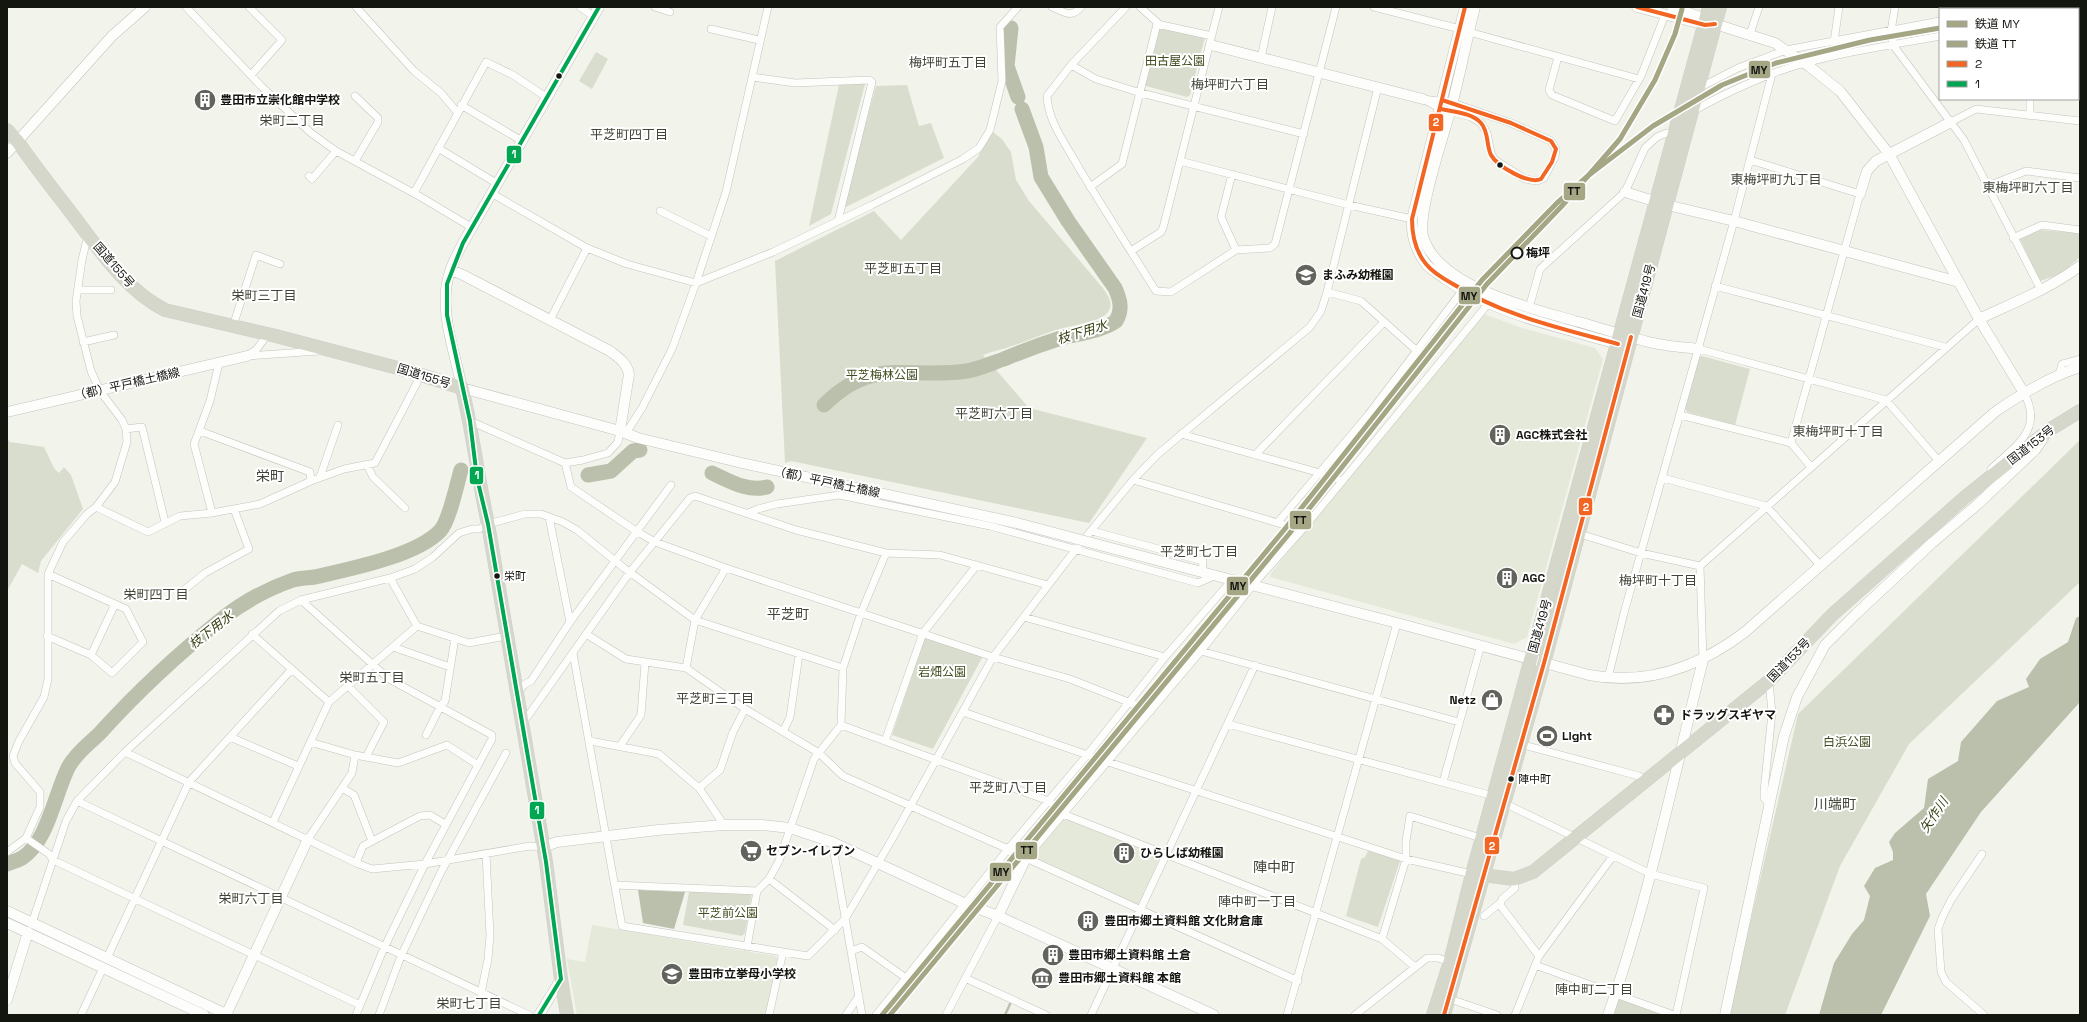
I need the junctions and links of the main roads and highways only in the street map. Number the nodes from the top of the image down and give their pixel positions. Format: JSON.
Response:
{"nodes":[{"id":1,"x":1720,"y":7,"type":"edge"},
{"id":2,"x":1709,"y":19,"type":"edge"},
{"id":3,"x":7,"y":130,"type":"edge"},
{"id":4,"x":1662,"y":204,"type":"junction"},
{"id":5,"x":1625,"y":340,"type":"junction"},
{"id":6,"x":2080,"y":411,"type":"edge"},
{"id":7,"x":1499,"y":800,"type":"junction"},
{"id":8,"x":1478,"y":875,"type":"junction"},
{"id":9,"x":567,"y":1015,"type":"edge"},
{"id":10,"x":1433,"y":1015,"type":"edge"},
{"id":11,"x":1444,"y":1015,"type":"edge"}],
"edges":[{"from":1,"to":2,"type":"highway","name":"国道419号"},
{"from":2,"to":4,"type":"highway","name":"国道419号"},
{"from":2,"to":4,"type":"highway","name":"国道419号"},
{"from":3,"to":9,"type":"highway","name":"国道155号"},
{"from":4,"to":5,"type":"highway","name":"国道419号"},
{"from":5,"to":7,"type":"highway","name":"国道419号"},
{"from":5,"to":7,"type":"highway","name":"国道419号"},
{"from":6,"to":8,"type":"highway","name":"国道153号"},
{"from":7,"to":8,"type":"highway","name":"国道419号"},
{"from":7,"to":8,"type":"highway","name":"国道419号"},
{"from":8,"to":10,"type":"highway"},
{"from":8,"to":11,"type":"highway"}]}
